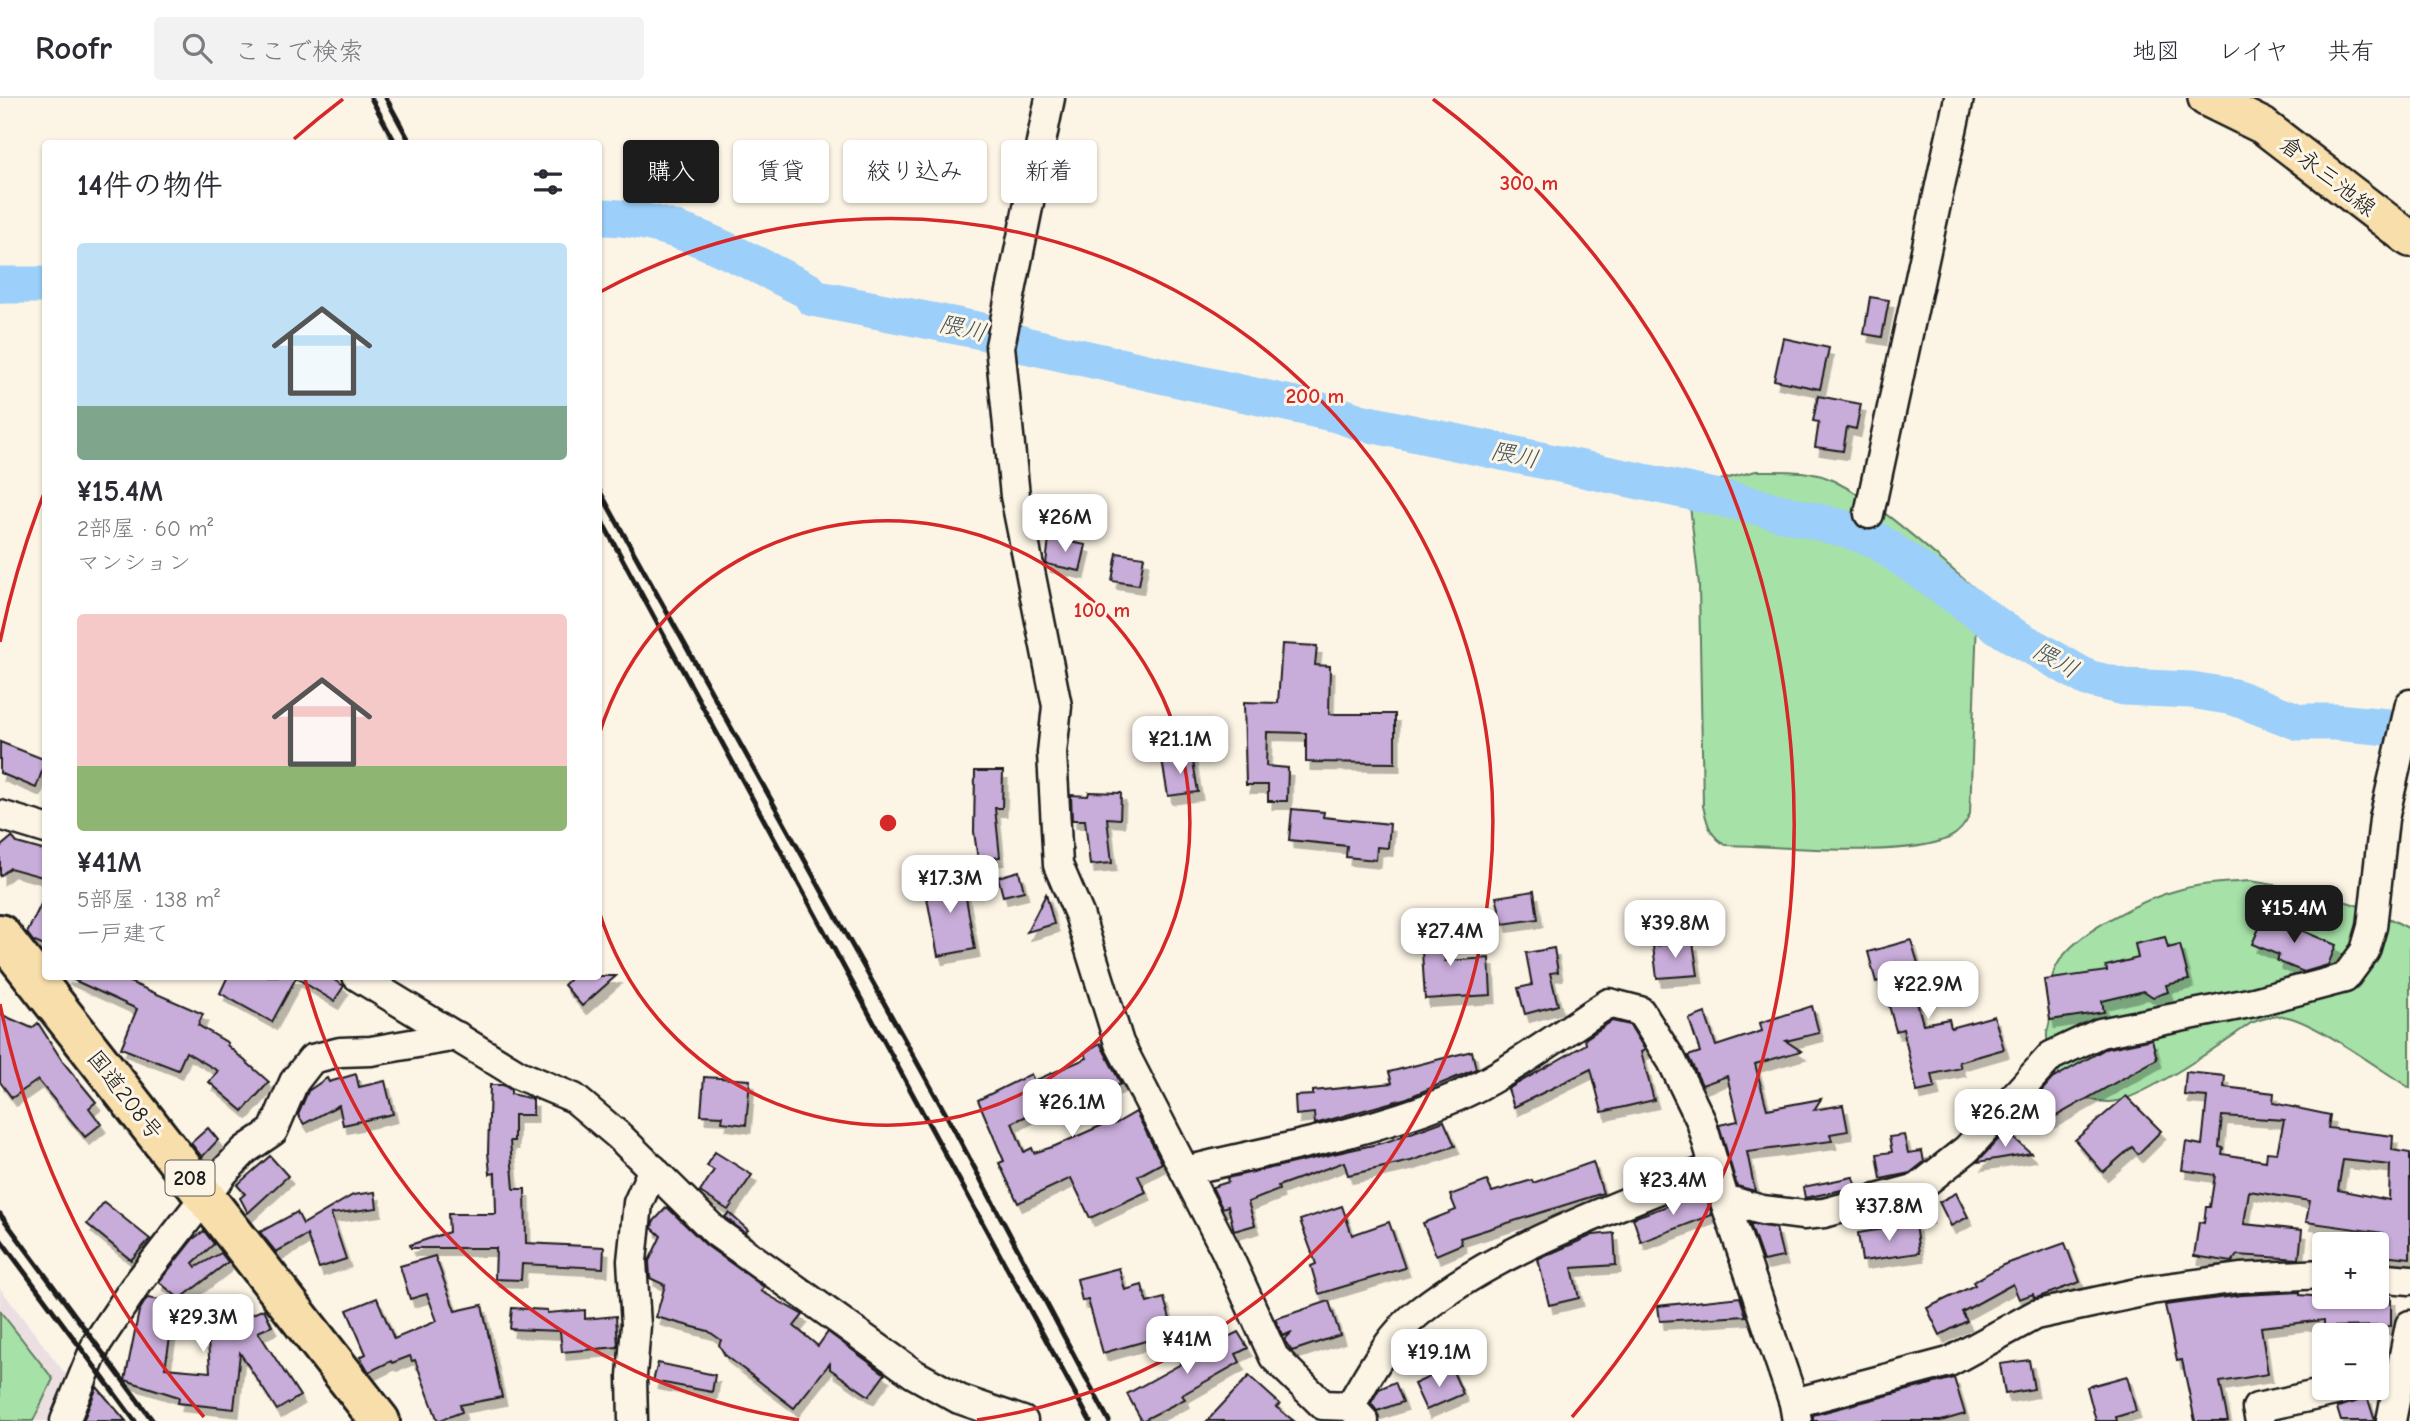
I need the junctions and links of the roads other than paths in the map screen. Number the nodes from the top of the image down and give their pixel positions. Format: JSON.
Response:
{"nodes":[{"id":1,"x":1050,"y":98,"type":"edge"},
{"id":2,"x":1959,"y":98,"type":"edge"},
{"id":3,"x":2220,"y":100,"type":"edge"},
{"id":4,"x":2410,"y":239,"type":"edge"},
{"id":5,"x":1869,"y":514,"type":"dead end"},
{"id":6,"x":2410,"y":704,"type":"edge"},
{"id":7,"x":0,"y":815,"type":"edge"},
{"id":8,"x":42,"y":828,"type":"edge"},
{"id":9,"x":0,"y":934,"type":"edge"},
{"id":10,"x":364,"y":980,"type":"edge"},
{"id":11,"x":457,"y":1037,"type":"junction"},
{"id":12,"x":1714,"y":1167,"type":"junction"},
{"id":13,"x":653,"y":1169,"type":"junction"},
{"id":14,"x":1185,"y":1171,"type":"junction"},
{"id":15,"x":205,"y":1198,"type":"junction"},
{"id":16,"x":1724,"y":1199,"type":"junction"},
{"id":17,"x":2312,"y":1274,"type":"edge"},
{"id":18,"x":2389,"y":1278,"type":"edge"},
{"id":19,"x":2410,"y":1280,"type":"edge"},
{"id":20,"x":2410,"y":1325,"type":"edge"},
{"id":21,"x":2389,"y":1377,"type":"edge"},
{"id":22,"x":2312,"y":1396,"type":"edge"},
{"id":23,"x":2389,"y":1400,"type":"edge"},
{"id":24,"x":1796,"y":1412,"type":"edge"},
{"id":25,"x":1357,"y":1413,"type":"edge"},
{"id":26,"x":65,"y":1421,"type":"edge"},
{"id":27,"x":380,"y":1421,"type":"edge"},
{"id":28,"x":633,"y":1421,"type":"edge"},
{"id":29,"x":1023,"y":1421,"type":"edge"},
{"id":30,"x":2260,"y":1421,"type":"edge"},
{"id":31,"x":2390,"y":1421,"type":"edge"}],
"edges":[{"from":1,"to":14,"type":"street"},
{"from":2,"to":5,"type":"street"},
{"from":3,"to":4,"type":"main road","name":"倉永三池線"},
{"from":6,"to":16,"type":"street"},
{"from":7,"to":8,"type":"street"},
{"from":9,"to":15,"type":"highway","name":"国道208号","number":"208"},
{"from":10,"to":11,"type":"street"},
{"from":11,"to":13,"type":"street"},
{"from":11,"to":15,"type":"street"},
{"from":12,"to":14,"type":"street"},
{"from":12,"to":16,"type":"street"},
{"from":12,"to":25,"type":"street"},
{"from":13,"to":28,"type":"street"},
{"from":13,"to":29,"type":"street"},
{"from":14,"to":25,"type":"street"},
{"from":15,"to":26,"type":"street"},
{"from":15,"to":27,"type":"highway","name":"国道208号","number":"208"},
{"from":16,"to":24,"type":"street"},
{"from":17,"to":24,"type":"street"},
{"from":18,"to":19,"type":"street"},
{"from":20,"to":21,"type":"street"},
{"from":22,"to":30,"type":"street"},
{"from":23,"to":31,"type":"street"}]}
